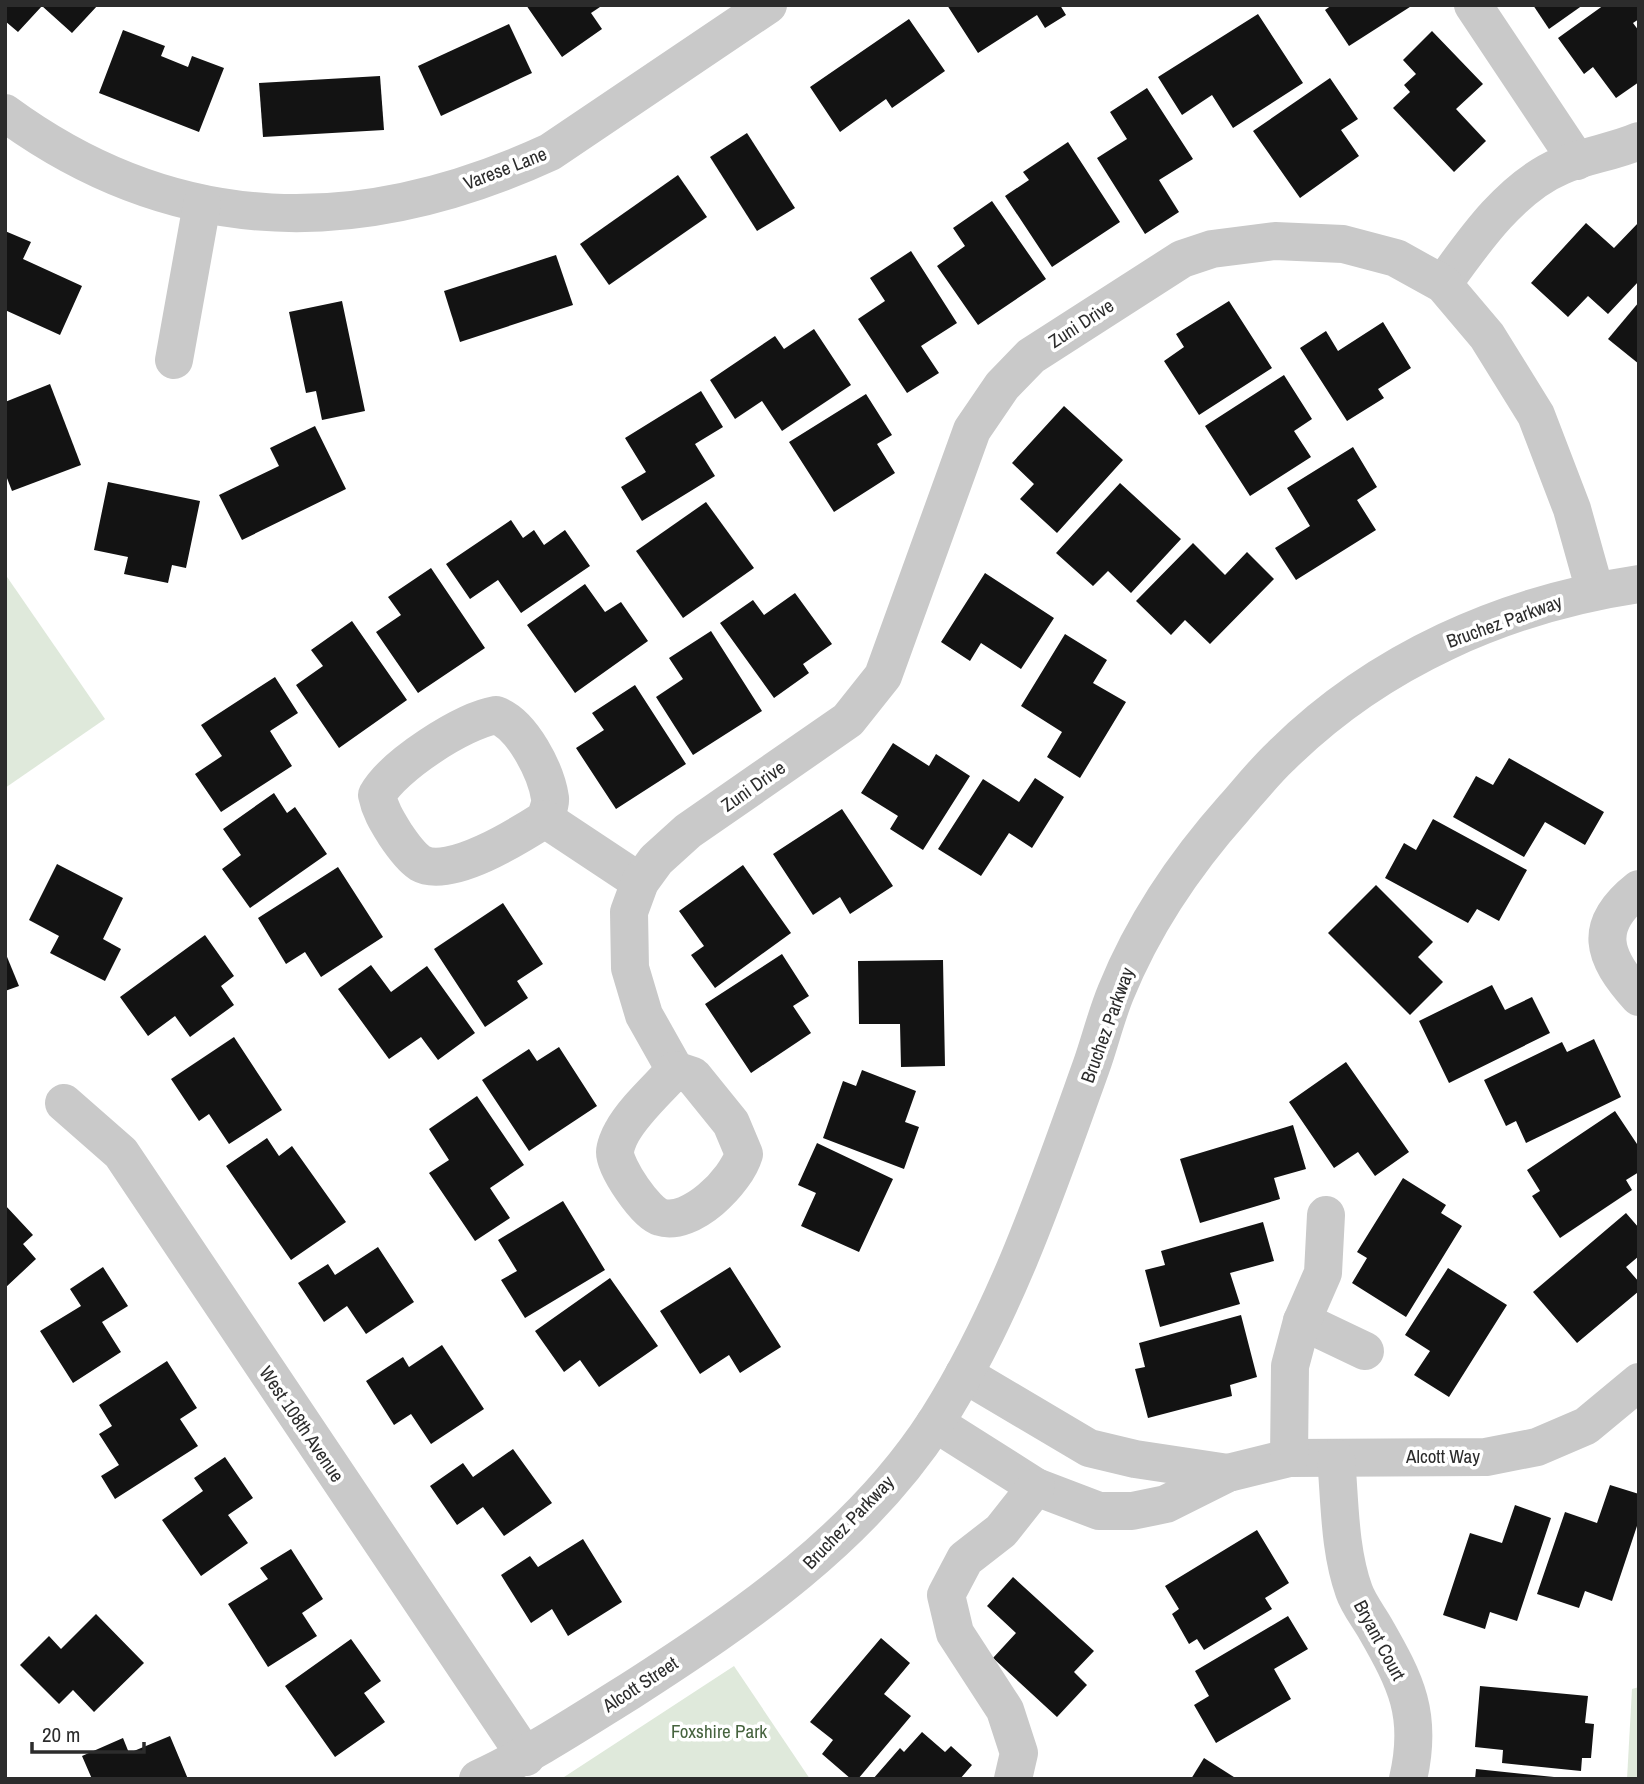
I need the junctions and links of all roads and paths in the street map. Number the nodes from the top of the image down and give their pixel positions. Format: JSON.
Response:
{"nodes":[{"id":1,"x":768,"y":5,"type":"edge"},
{"id":2,"x":1473,"y":5,"type":"edge"},
{"id":3,"x":5,"y":113,"type":"edge"},
{"id":4,"x":1639,"y":141,"type":"edge"},
{"id":5,"x":1577,"y":161,"type":"junction"},
{"id":6,"x":202,"y":204,"type":"junction"},
{"id":7,"x":1443,"y":284,"type":"junction"},
{"id":8,"x":174,"y":360,"type":"dead end"},
{"id":9,"x":1639,"y":584,"type":"edge"},
{"id":10,"x":1595,"y":591,"type":"junction"},
{"id":11,"x":545,"y":819,"type":"junction"},
{"id":12,"x":640,"y":882,"type":"junction"},
{"id":13,"x":1639,"y":889,"type":"edge"},
{"id":14,"x":1639,"y":997,"type":"edge"},
{"id":15,"x":675,"y":1070,"type":"dead end"},
{"id":16,"x":64,"y":1103,"type":"dead end"},
{"id":17,"x":1326,"y":1215,"type":"dead end"},
{"id":18,"x":1302,"y":1321,"type":"junction"},
{"id":19,"x":1366,"y":1350,"type":"dead end"},
{"id":20,"x":964,"y":1374,"type":"junction"},
{"id":21,"x":1639,"y":1382,"type":"edge"},
{"id":22,"x":934,"y":1423,"type":"junction"},
{"id":23,"x":1289,"y":1458,"type":"junction"},
{"id":24,"x":1336,"y":1458,"type":"junction"},
{"id":25,"x":1228,"y":1473,"type":"junction"},
{"id":26,"x":1036,"y":1487,"type":"junction"},
{"id":27,"x":794,"y":1577,"type":"joint"},
{"id":28,"x":526,"y":1757,"type":"junction"},
{"id":29,"x":478,"y":1779,"type":"edge"},
{"id":30,"x":1013,"y":1779,"type":"edge"},
{"id":31,"x":1408,"y":1779,"type":"edge"}],
"edges":[{"from":1,"to":6,"type":"street","name":"Varese Lane"},
{"from":2,"to":5,"type":"street"},
{"from":3,"to":6,"type":"street","name":"Varese Lane"},
{"from":4,"to":5,"type":"street"},
{"from":5,"to":7,"type":"street"},
{"from":6,"to":8,"type":"street"},
{"from":7,"to":10,"type":"street","name":"Zuni Drive"},
{"from":7,"to":12,"type":"street","name":"Zuni Drive"},
{"from":9,"to":10,"type":"street","name":"Bruchez Parkway"},
{"from":10,"to":20,"type":"street","name":"Bruchez Parkway"},
{"from":11,"to":11,"type":"street"},
{"from":11,"to":12,"type":"street"},
{"from":12,"to":15,"type":"street","name":"Zuni Drive"},
{"from":13,"to":14,"type":"street"},
{"from":16,"to":28,"type":"street","name":"West 108th Avenue"},
{"from":17,"to":18,"type":"street"},
{"from":18,"to":19,"type":"street"},
{"from":18,"to":23,"type":"street"},
{"from":20,"to":22,"type":"street","name":"Bruchez Parkway"},
{"from":20,"to":25,"type":"street","name":"Alcott Way"},
{"from":21,"to":24,"type":"street","name":"Alcott Way"},
{"from":22,"to":26,"type":"street","name":"Alcott Way"},
{"from":22,"to":27,"type":"street","name":"Bruchez Parkway"},
{"from":23,"to":24,"type":"street","name":"Alcott Way"},
{"from":23,"to":25,"type":"street","name":"Alcott Way"},
{"from":24,"to":31,"type":"street","name":"Bryant Court"},
{"from":25,"to":26,"type":"street","name":"Alcott Way"},
{"from":26,"to":30,"type":"street"},
{"from":27,"to":28,"type":"street","name":"Alcott Street"},
{"from":28,"to":29,"type":"street","name":"Alcott Street"}]}
